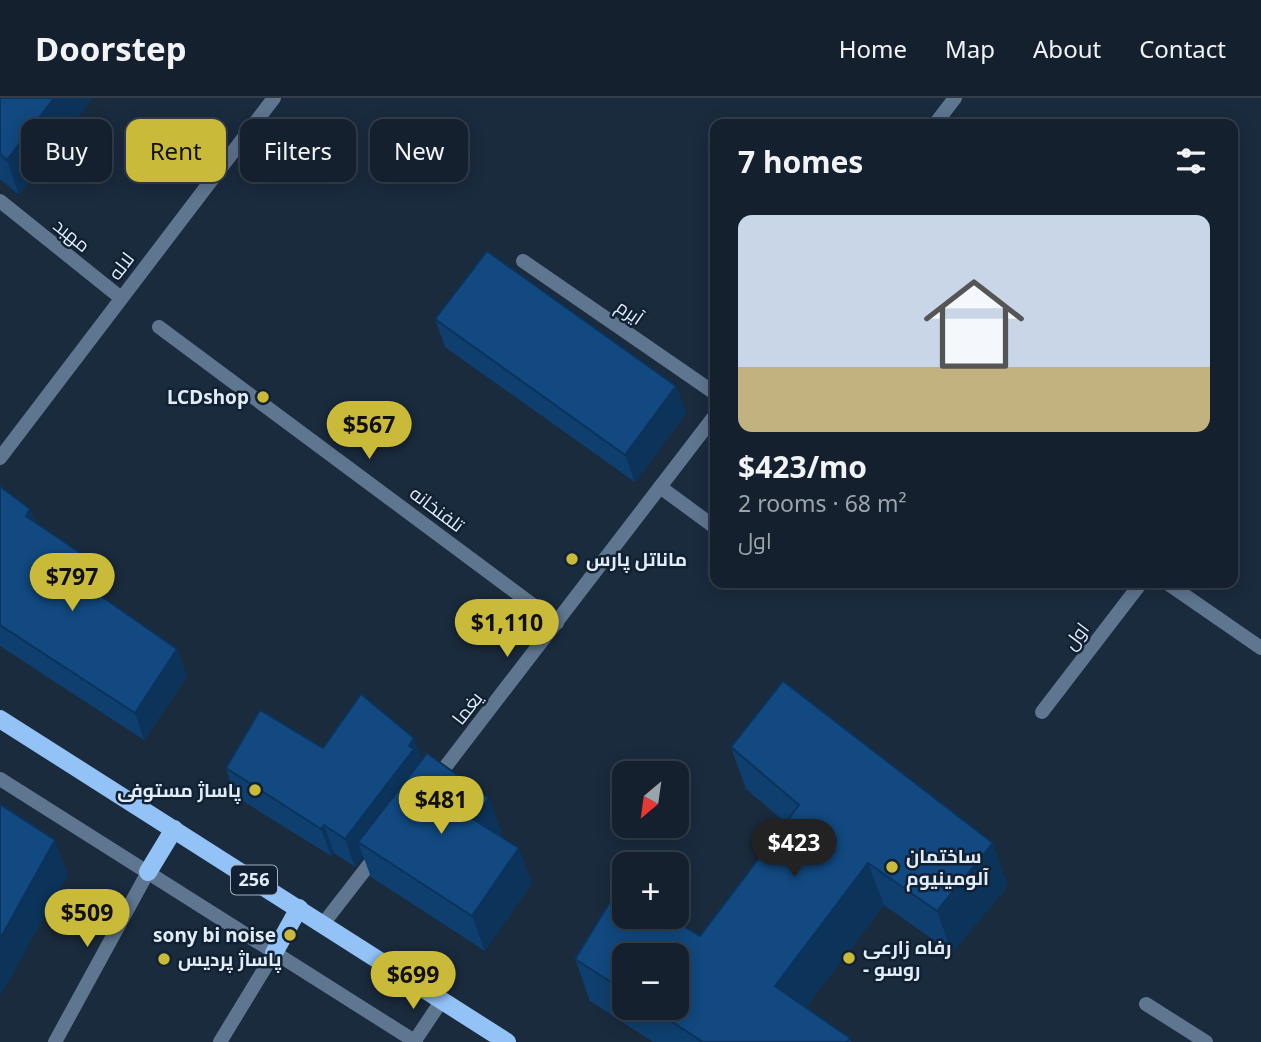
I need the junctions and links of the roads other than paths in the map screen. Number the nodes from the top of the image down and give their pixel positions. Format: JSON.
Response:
{"nodes":[{"id":1,"x":274,"y":98,"type":"edge"},
{"id":2,"x":955,"y":98,"type":"edge"},
{"id":3,"x":944,"y":119,"type":"edge"},
{"id":4,"x":0,"y":201,"type":"edge"},
{"id":5,"x":523,"y":261,"type":"dead end"},
{"id":6,"x":121,"y":298,"type":"junction"},
{"id":7,"x":159,"y":327,"type":"dead end"},
{"id":8,"x":710,"y":390,"type":"edge"},
{"id":9,"x":710,"y":422,"type":"edge"},
{"id":10,"x":0,"y":458,"type":"edge"},
{"id":11,"x":660,"y":487,"type":"junction"},
{"id":12,"x":710,"y":524,"type":"edge"},
{"id":13,"x":1136,"y":588,"type":"edge"},
{"id":14,"x":1174,"y":588,"type":"edge"},
{"id":15,"x":557,"y":623,"type":"junction"},
{"id":16,"x":1261,"y":648,"type":"edge"},
{"id":17,"x":1042,"y":712,"type":"dead end"},
{"id":18,"x":0,"y":719,"type":"edge"},
{"id":19,"x":0,"y":779,"type":"edge"},
{"id":20,"x":423,"y":795,"type":"edge"},
{"id":21,"x":174,"y":829,"type":"junction"},
{"id":22,"x":390,"y":838,"type":"edge"},
{"id":23,"x":148,"y":872,"type":"junction"},
{"id":24,"x":299,"y":908,"type":"junction"},
{"id":25,"x":323,"y":925,"type":"junction"},
{"id":26,"x":274,"y":953,"type":"junction"},
{"id":27,"x":442,"y":1000,"type":"junction"},
{"id":28,"x":1146,"y":1004,"type":"dead end"},
{"id":29,"x":55,"y":1042,"type":"edge"},
{"id":30,"x":220,"y":1042,"type":"edge"},
{"id":31,"x":415,"y":1042,"type":"edge"},
{"id":32,"x":507,"y":1042,"type":"edge"},
{"id":33,"x":1206,"y":1042,"type":"edge"}],
"edges":[{"from":1,"to":6,"type":"street","name":"لاله"},
{"from":2,"to":3,"type":"street"},
{"from":4,"to":6,"type":"street","name":"مهبد"},
{"from":5,"to":8,"type":"street","name":"آیرم"},
{"from":6,"to":10,"type":"street","name":"لاله"},
{"from":7,"to":15,"type":"street","name":"تلفنخانه"},
{"from":9,"to":11,"type":"street","name":"یغما"},
{"from":11,"to":12,"type":"street"},
{"from":11,"to":15,"type":"street","name":"یغما"},
{"from":13,"to":17,"type":"street","name":"اول"},
{"from":14,"to":16,"type":"street"},
{"from":15,"to":20,"type":"street","name":"یغما"},
{"from":18,"to":21,"type":"main road","number":"256"},
{"from":19,"to":23,"type":"street"},
{"from":21,"to":23,"type":"main road"},
{"from":21,"to":24,"type":"main road","number":"256"},
{"from":22,"to":25,"type":"street"},
{"from":23,"to":26,"type":"street"},
{"from":23,"to":29,"type":"street"},
{"from":24,"to":25,"type":"main road","number":"256"},
{"from":24,"to":26,"type":"main road"},
{"from":25,"to":27,"type":"main road","number":"256"},
{"from":26,"to":30,"type":"street"},
{"from":26,"to":31,"type":"street"},
{"from":27,"to":31,"type":"street"},
{"from":27,"to":32,"type":"main road","number":"256"},
{"from":28,"to":33,"type":"street"}]}
